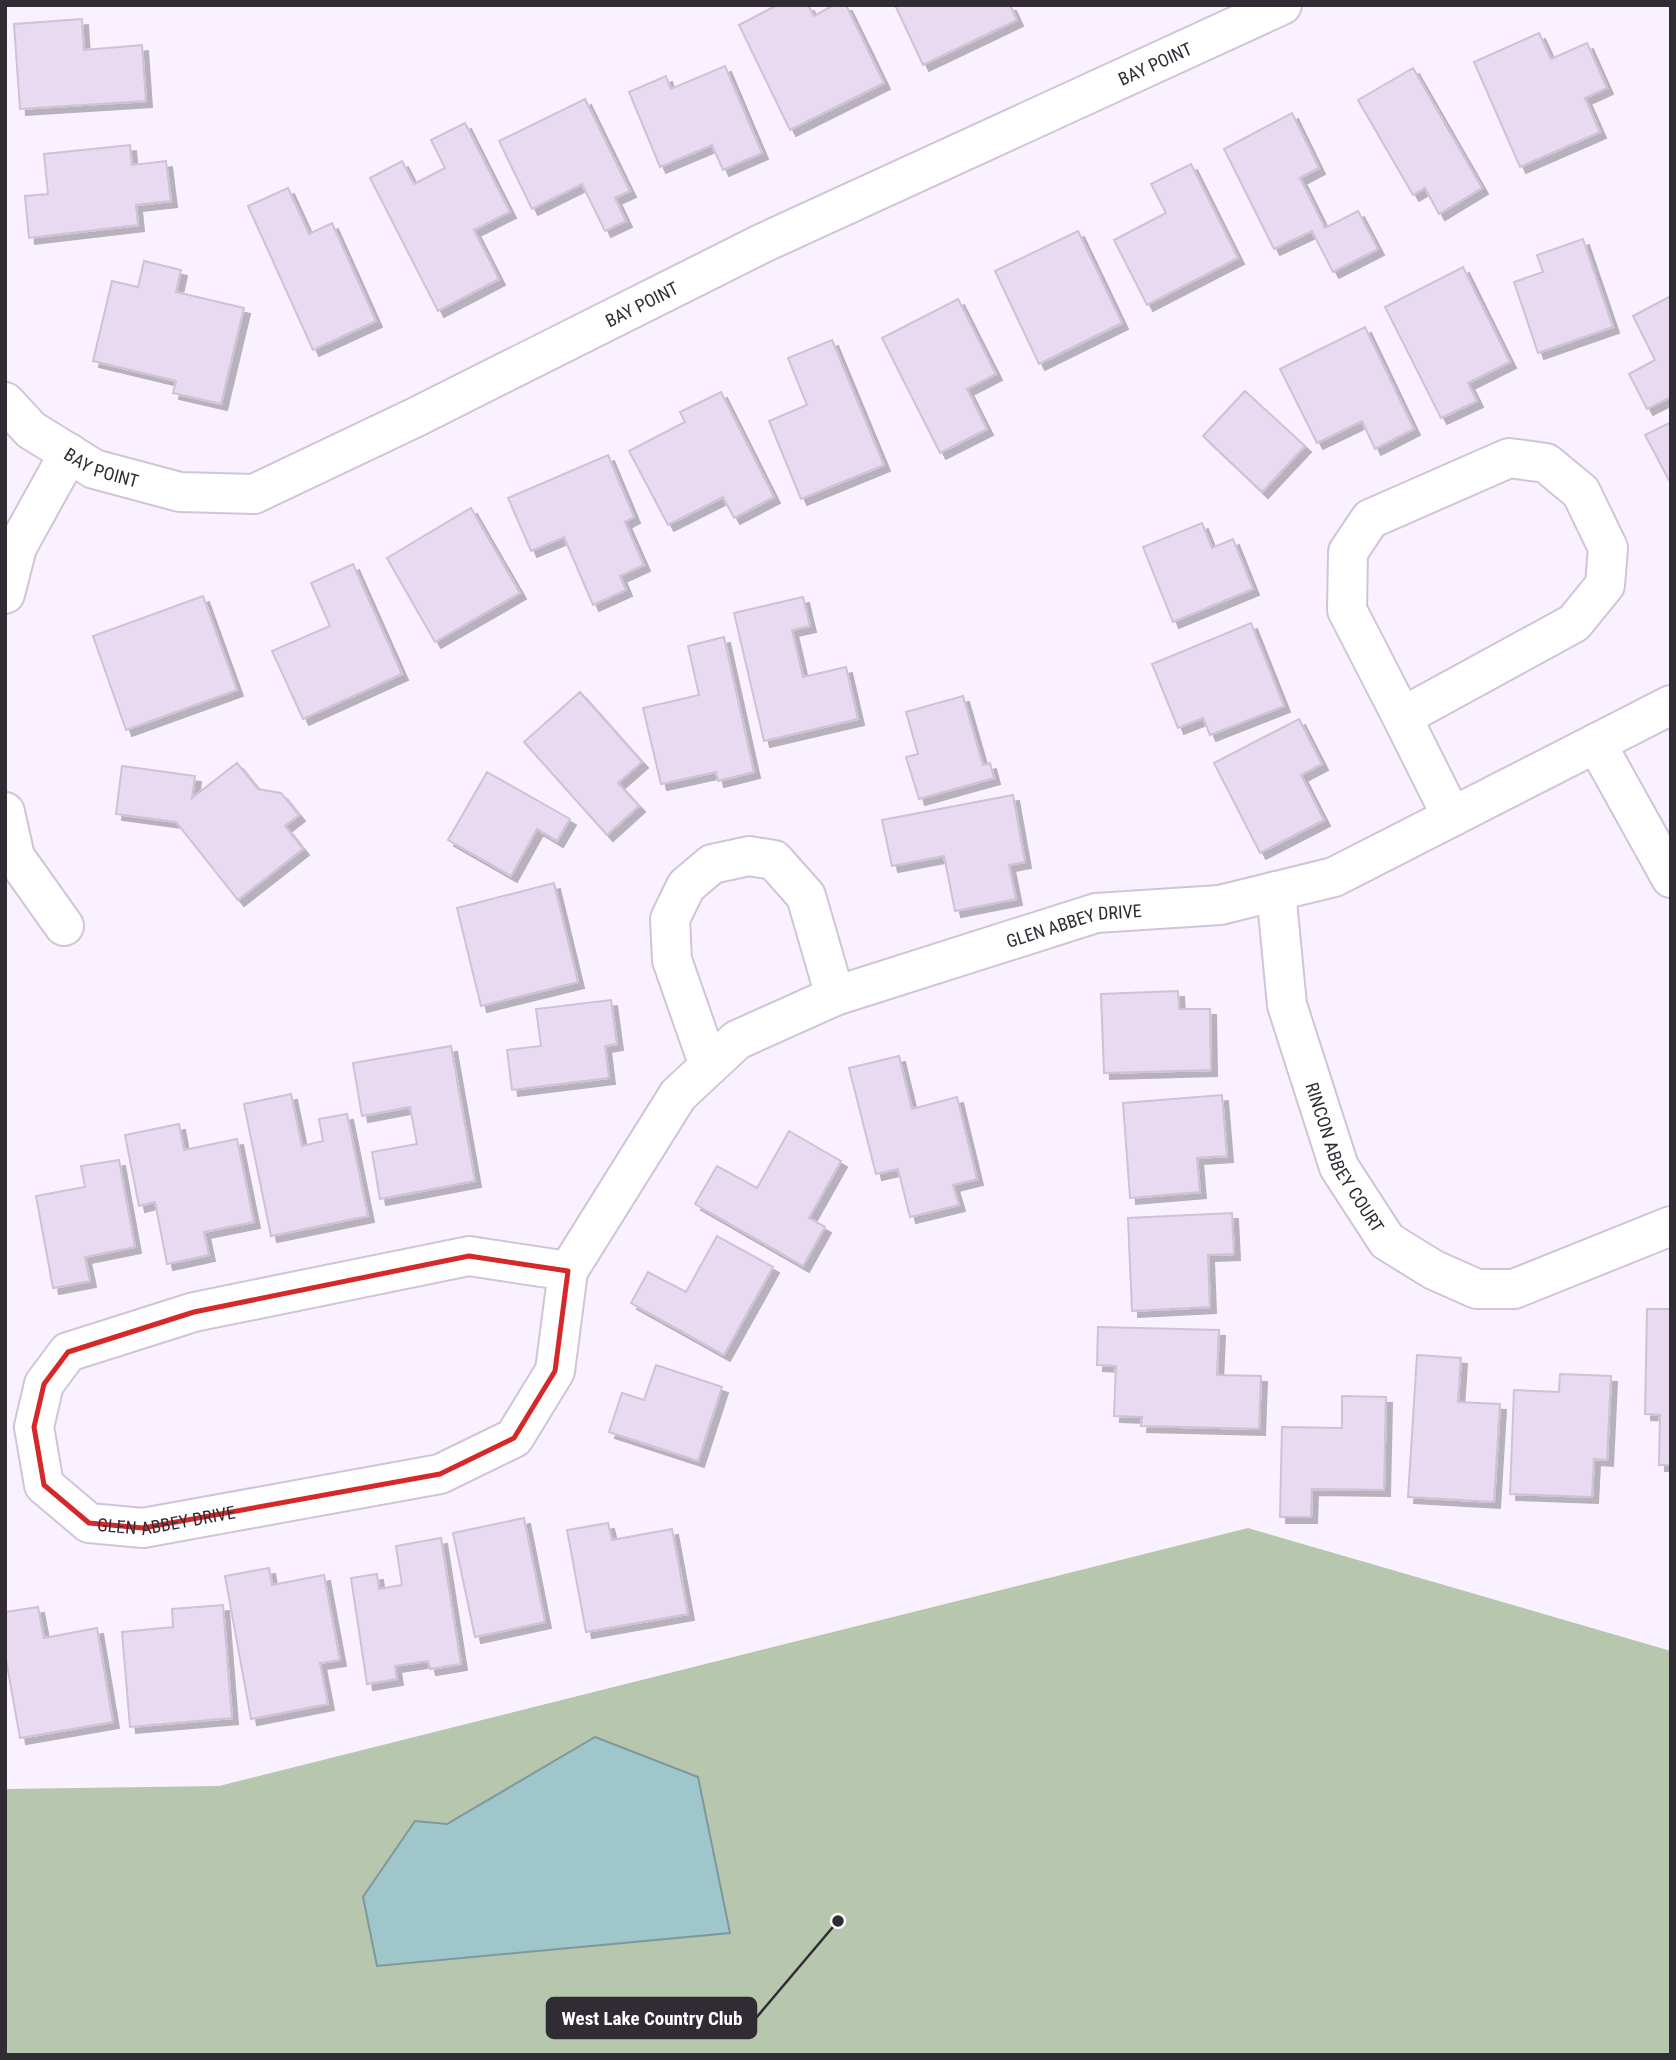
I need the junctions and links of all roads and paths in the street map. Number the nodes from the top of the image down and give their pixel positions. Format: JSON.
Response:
{"nodes":[{"id":1,"x":1283,"y":5,"type":"edge"},
{"id":2,"x":5,"y":402,"type":"edge"},
{"id":3,"x":69,"y":453,"type":"junction"},
{"id":4,"x":5,"y":594,"type":"edge"},
{"id":5,"x":1671,"y":705,"type":"edge"},
{"id":6,"x":1402,"y":717,"type":"junction"},
{"id":7,"x":1596,"y":743,"type":"junction"},
{"id":8,"x":5,"y":812,"type":"edge"},
{"id":9,"x":1452,"y":817,"type":"junction"},
{"id":10,"x":1671,"y":878,"type":"edge"},
{"id":11,"x":1276,"y":891,"type":"junction"},
{"id":12,"x":64,"y":926,"type":"dead end"},
{"id":13,"x":835,"y":996,"type":"junction"},
{"id":14,"x":709,"y":1066,"type":"junction"},
{"id":15,"x":1671,"y":1226,"type":"edge"},
{"id":16,"x":568,"y":1271,"type":"junction"}],
"edges":[{"from":1,"to":3,"type":"street","name":"BAY POINT"},
{"from":2,"to":3,"type":"street","name":"BAY POINT"},
{"from":3,"to":4,"type":"street"},
{"from":5,"to":7,"type":"street","name":"GLEN ABBEY DRIVE"},
{"from":6,"to":6,"type":"street"},
{"from":6,"to":9,"type":"street"},
{"from":7,"to":9,"type":"street","name":"GLEN ABBEY DRIVE"},
{"from":7,"to":10,"type":"street"},
{"from":8,"to":12,"type":"street"},
{"from":9,"to":11,"type":"street","name":"GLEN ABBEY DRIVE"},
{"from":11,"to":13,"type":"street","name":"GLEN ABBEY DRIVE"},
{"from":11,"to":15,"type":"street","name":"RINCON ABBEY COURT"},
{"from":13,"to":14,"type":"street","name":"GLEN ABBEY DRIVE"},
{"from":13,"to":14,"type":"street"},
{"from":14,"to":16,"type":"street","name":"GLEN ABBEY DRIVE"},
{"from":16,"to":16,"type":"street","name":"GLEN ABBEY DRIVE"}]}
